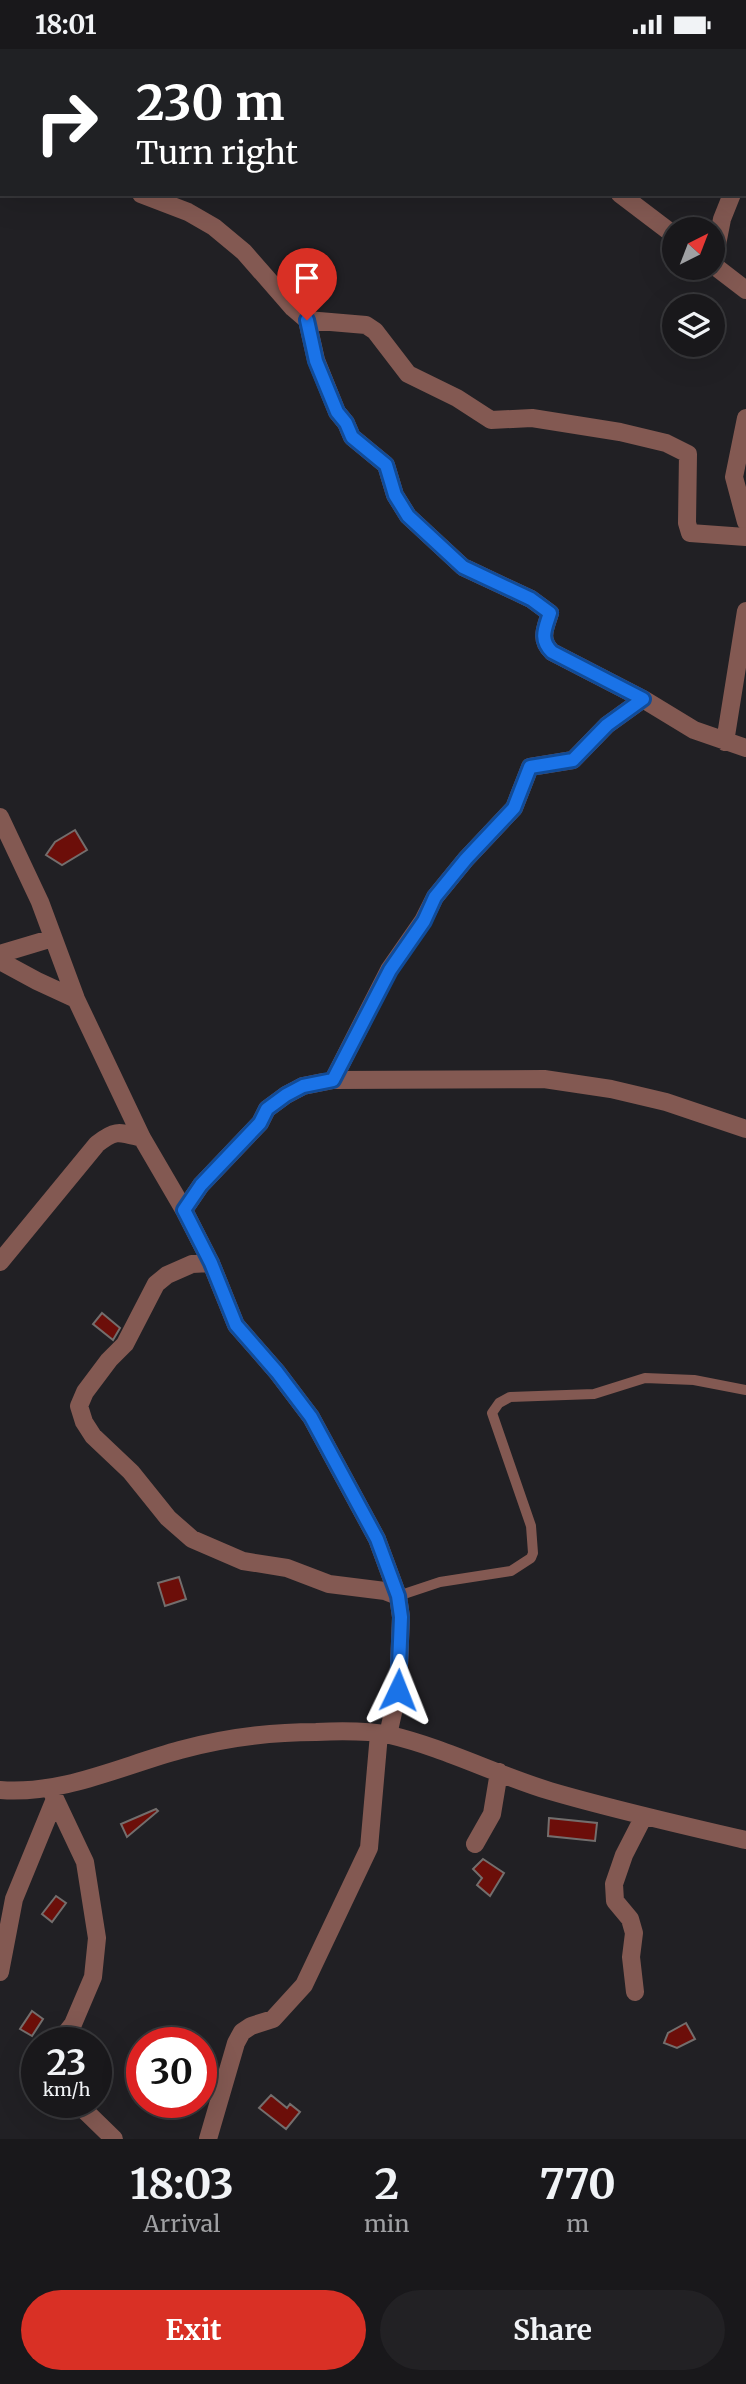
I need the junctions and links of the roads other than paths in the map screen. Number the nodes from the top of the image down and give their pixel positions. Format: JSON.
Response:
{"nodes":[{"id":1,"x":146,"y":196,"type":"edge"},
{"id":2,"x":623,"y":196,"type":"edge"},
{"id":3,"x":731,"y":196,"type":"edge"},
{"id":4,"x":723,"y":217,"type":"edge"},
{"id":5,"x":662,"y":226,"type":"edge"},
{"id":6,"x":725,"y":274,"type":"edge"},
{"id":7,"x":746,"y":290,"type":"edge"},
{"id":8,"x":307,"y":320,"type":"junction"},
{"id":9,"x":746,"y":418,"type":"edge"},
{"id":10,"x":746,"y":522,"type":"edge"},
{"id":11,"x":746,"y":537,"type":"edge"},
{"id":12,"x":746,"y":611,"type":"edge"},
{"id":13,"x":643,"y":699,"type":"junction"},
{"id":14,"x":725,"y":742,"type":"junction"},
{"id":15,"x":746,"y":748,"type":"edge"},
{"id":16,"x":0,"y":817,"type":"edge"},
{"id":17,"x":53,"y":938,"type":"junction"},
{"id":18,"x":0,"y":954,"type":"edge"},
{"id":19,"x":0,"y":961,"type":"edge"},
{"id":20,"x":76,"y":999,"type":"junction"},
{"id":21,"x":333,"y":1080,"type":"junction"},
{"id":22,"x":746,"y":1129,"type":"edge"},
{"id":23,"x":142,"y":1138,"type":"junction"},
{"id":24,"x":184,"y":1210,"type":"junction"},
{"id":25,"x":0,"y":1262,"type":"edge"},
{"id":26,"x":211,"y":1263,"type":"junction"},
{"id":27,"x":746,"y":1389,"type":"edge"},
{"id":28,"x":398,"y":1596,"type":"junction"},
{"id":29,"x":384,"y":1735,"type":"junction"},
{"id":30,"x":499,"y":1772,"type":"junction"},
{"id":31,"x":0,"y":1790,"type":"edge"},
{"id":32,"x":53,"y":1794,"type":"junction"},
{"id":33,"x":644,"y":1816,"type":"junction"},
{"id":34,"x":746,"y":1840,"type":"edge"},
{"id":35,"x":475,"y":1844,"type":"dead end"},
{"id":36,"x":0,"y":1972,"type":"edge"},
{"id":37,"x":635,"y":1991,"type":"dead end"},
{"id":38,"x":71,"y":2027,"type":"edge"},
{"id":39,"x":92,"y":2118,"type":"edge"},
{"id":40,"x":114,"y":2139,"type":"edge"},
{"id":41,"x":208,"y":2139,"type":"edge"}],
"edges":[{"from":1,"to":8,"type":"street"},
{"from":2,"to":5,"type":"street"},
{"from":3,"to":4,"type":"street"},
{"from":6,"to":7,"type":"street"},
{"from":8,"to":11,"type":"street"},
{"from":8,"to":13,"type":"street"},
{"from":9,"to":10,"type":"street"},
{"from":12,"to":14,"type":"street"},
{"from":13,"to":14,"type":"street"},
{"from":13,"to":21,"type":"street"},
{"from":14,"to":15,"type":"street"},
{"from":16,"to":17,"type":"street"},
{"from":17,"to":18,"type":"street"},
{"from":17,"to":20,"type":"street"},
{"from":19,"to":20,"type":"street"},
{"from":20,"to":23,"type":"street"},
{"from":21,"to":22,"type":"street"},
{"from":21,"to":24,"type":"street"},
{"from":23,"to":24,"type":"street"},
{"from":23,"to":25,"type":"street"},
{"from":24,"to":26,"type":"street"},
{"from":26,"to":28,"type":"street"},
{"from":26,"to":28,"type":"street"},
{"from":27,"to":28,"type":"lane"},
{"from":28,"to":29,"type":"street"},
{"from":29,"to":30,"type":"street"},
{"from":29,"to":32,"type":"street"},
{"from":29,"to":41,"type":"street"},
{"from":30,"to":33,"type":"street"},
{"from":30,"to":35,"type":"street"},
{"from":31,"to":32,"type":"street"},
{"from":32,"to":36,"type":"street"},
{"from":32,"to":38,"type":"street"},
{"from":33,"to":34,"type":"street"},
{"from":33,"to":37,"type":"street"},
{"from":39,"to":40,"type":"street"}]}
